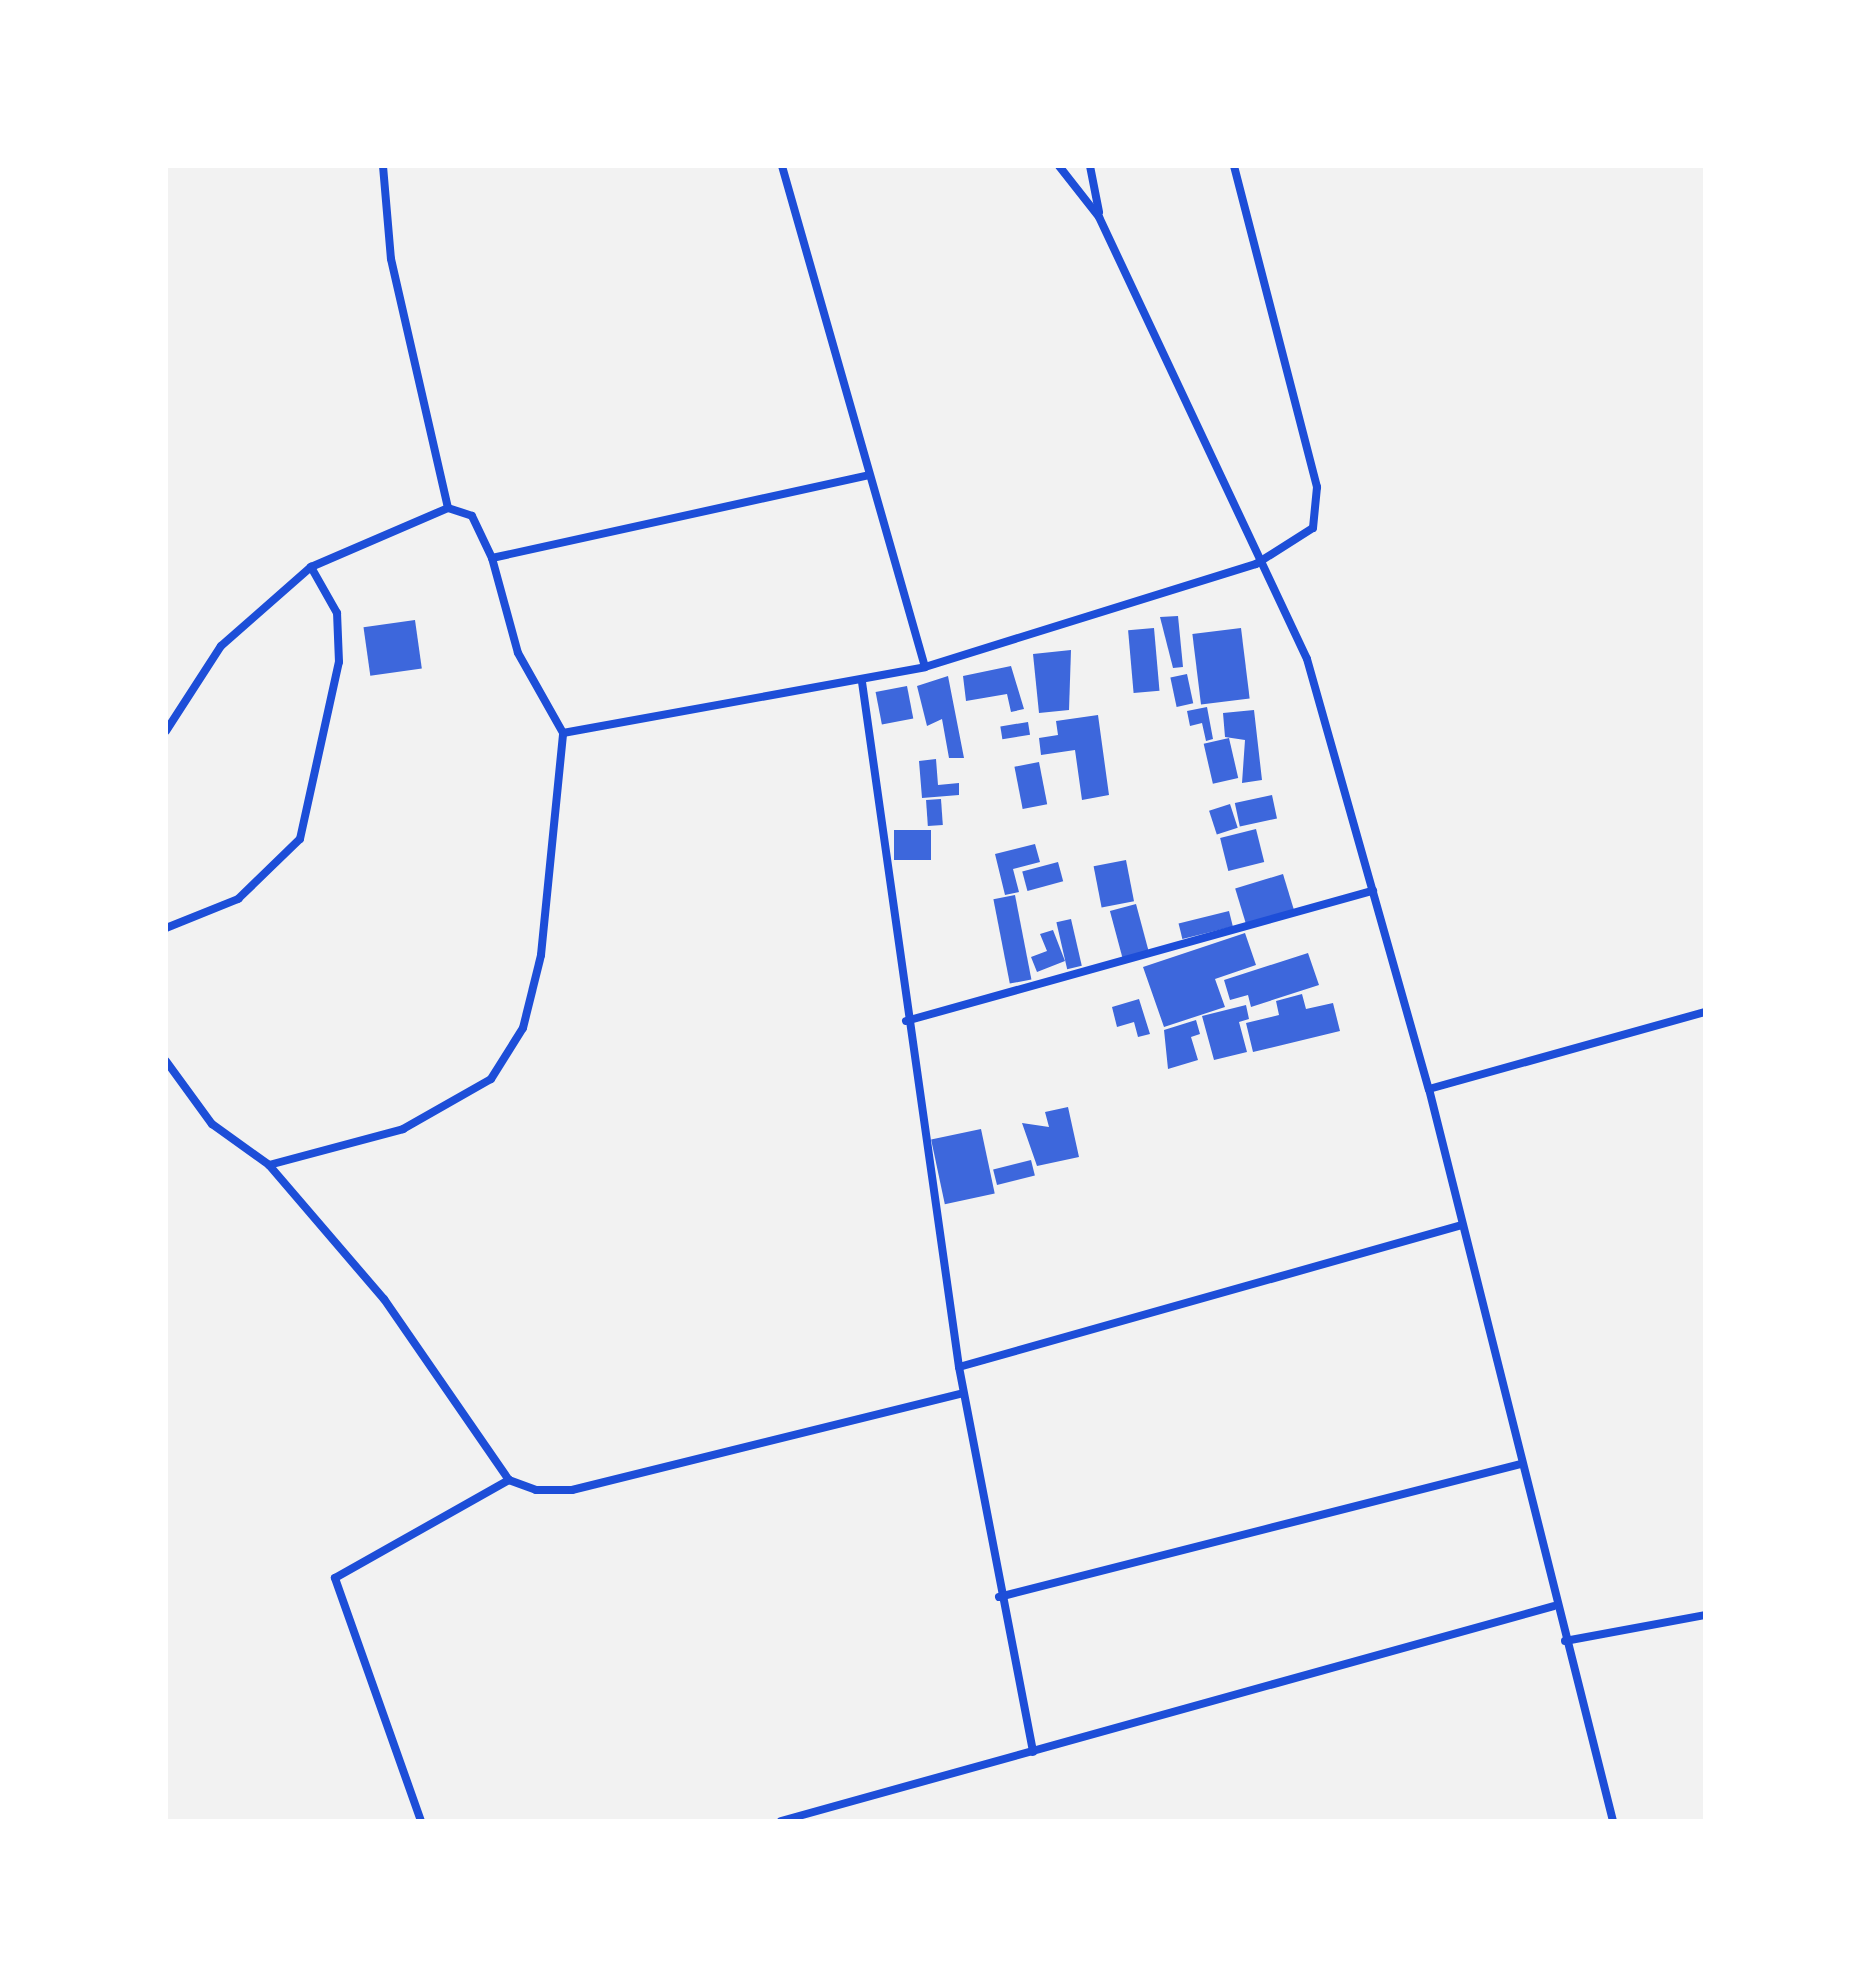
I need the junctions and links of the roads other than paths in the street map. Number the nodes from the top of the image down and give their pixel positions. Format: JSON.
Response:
{"nodes":[{"id":1,"x":383,"y":166,"type":"edge"},
{"id":2,"x":782,"y":166,"type":"edge"},
{"id":3,"x":1059,"y":166,"type":"edge"},
{"id":4,"x":1090,"y":166,"type":"edge"},
{"id":5,"x":1234,"y":166,"type":"edge"},
{"id":6,"x":1099,"y":217,"type":"junction"},
{"id":7,"x":869,"y":475,"type":"junction"},
{"id":8,"x":448,"y":508,"type":"junction"},
{"id":9,"x":492,"y":558,"type":"junction"},
{"id":10,"x":1256,"y":564,"type":"junction"},
{"id":11,"x":311,"y":567,"type":"junction"},
{"id":12,"x":925,"y":667,"type":"junction"},
{"id":13,"x":862,"y":682,"type":"junction"},
{"id":14,"x":166,"y":731,"type":"edge"},
{"id":15,"x":563,"y":733,"type":"junction"},
{"id":16,"x":1373,"y":891,"type":"junction"},
{"id":17,"x":166,"y":928,"type":"edge"},
{"id":18,"x":1705,"y":1012,"type":"edge"},
{"id":19,"x":906,"y":1021,"type":"junction"},
{"id":20,"x":166,"y":1061,"type":"edge"},
{"id":21,"x":1429,"y":1089,"type":"junction"},
{"id":22,"x":269,"y":1165,"type":"junction"},
{"id":23,"x":1462,"y":1225,"type":"junction"},
{"id":24,"x":959,"y":1367,"type":"junction"},
{"id":25,"x":963,"y":1393,"type":"junction"},
{"id":26,"x":1521,"y":1464,"type":"junction"},
{"id":27,"x":509,"y":1480,"type":"junction"},
{"id":28,"x":999,"y":1597,"type":"junction"},
{"id":29,"x":1554,"y":1606,"type":"junction"},
{"id":30,"x":1705,"y":1615,"type":"edge"},
{"id":31,"x":1565,"y":1641,"type":"junction"},
{"id":32,"x":1033,"y":1752,"type":"junction"},
{"id":33,"x":421,"y":1821,"type":"edge"},
{"id":34,"x":781,"y":1821,"type":"edge"},
{"id":35,"x":1613,"y":1821,"type":"edge"}],
"edges":[{"from":1,"to":8,"type":"street"},
{"from":2,"to":7,"type":"street"},
{"from":3,"to":6,"type":"street"},
{"from":4,"to":6,"type":"street"},
{"from":5,"to":10,"type":"street"},
{"from":6,"to":10,"type":"street"},
{"from":7,"to":9,"type":"street"},
{"from":7,"to":12,"type":"street"},
{"from":8,"to":9,"type":"street"},
{"from":8,"to":11,"type":"street"},
{"from":9,"to":15,"type":"street"},
{"from":10,"to":12,"type":"street"},
{"from":10,"to":16,"type":"street"},
{"from":11,"to":14,"type":"street"},
{"from":11,"to":17,"type":"street"},
{"from":12,"to":13,"type":"street"},
{"from":13,"to":15,"type":"street"},
{"from":13,"to":19,"type":"street"},
{"from":15,"to":22,"type":"street"},
{"from":16,"to":19,"type":"street"},
{"from":16,"to":21,"type":"street"},
{"from":18,"to":21,"type":"street"},
{"from":19,"to":24,"type":"street"},
{"from":20,"to":22,"type":"street"},
{"from":21,"to":23,"type":"street"},
{"from":22,"to":27,"type":"street"},
{"from":23,"to":24,"type":"street"},
{"from":23,"to":26,"type":"street"},
{"from":24,"to":25,"type":"street"},
{"from":25,"to":27,"type":"street"},
{"from":25,"to":28,"type":"street"},
{"from":26,"to":28,"type":"street"},
{"from":26,"to":29,"type":"street"},
{"from":27,"to":33,"type":"street"},
{"from":28,"to":32,"type":"street"},
{"from":29,"to":31,"type":"street"},
{"from":29,"to":32,"type":"street"},
{"from":30,"to":31,"type":"street"},
{"from":31,"to":35,"type":"street"},
{"from":32,"to":34,"type":"street"}]}
